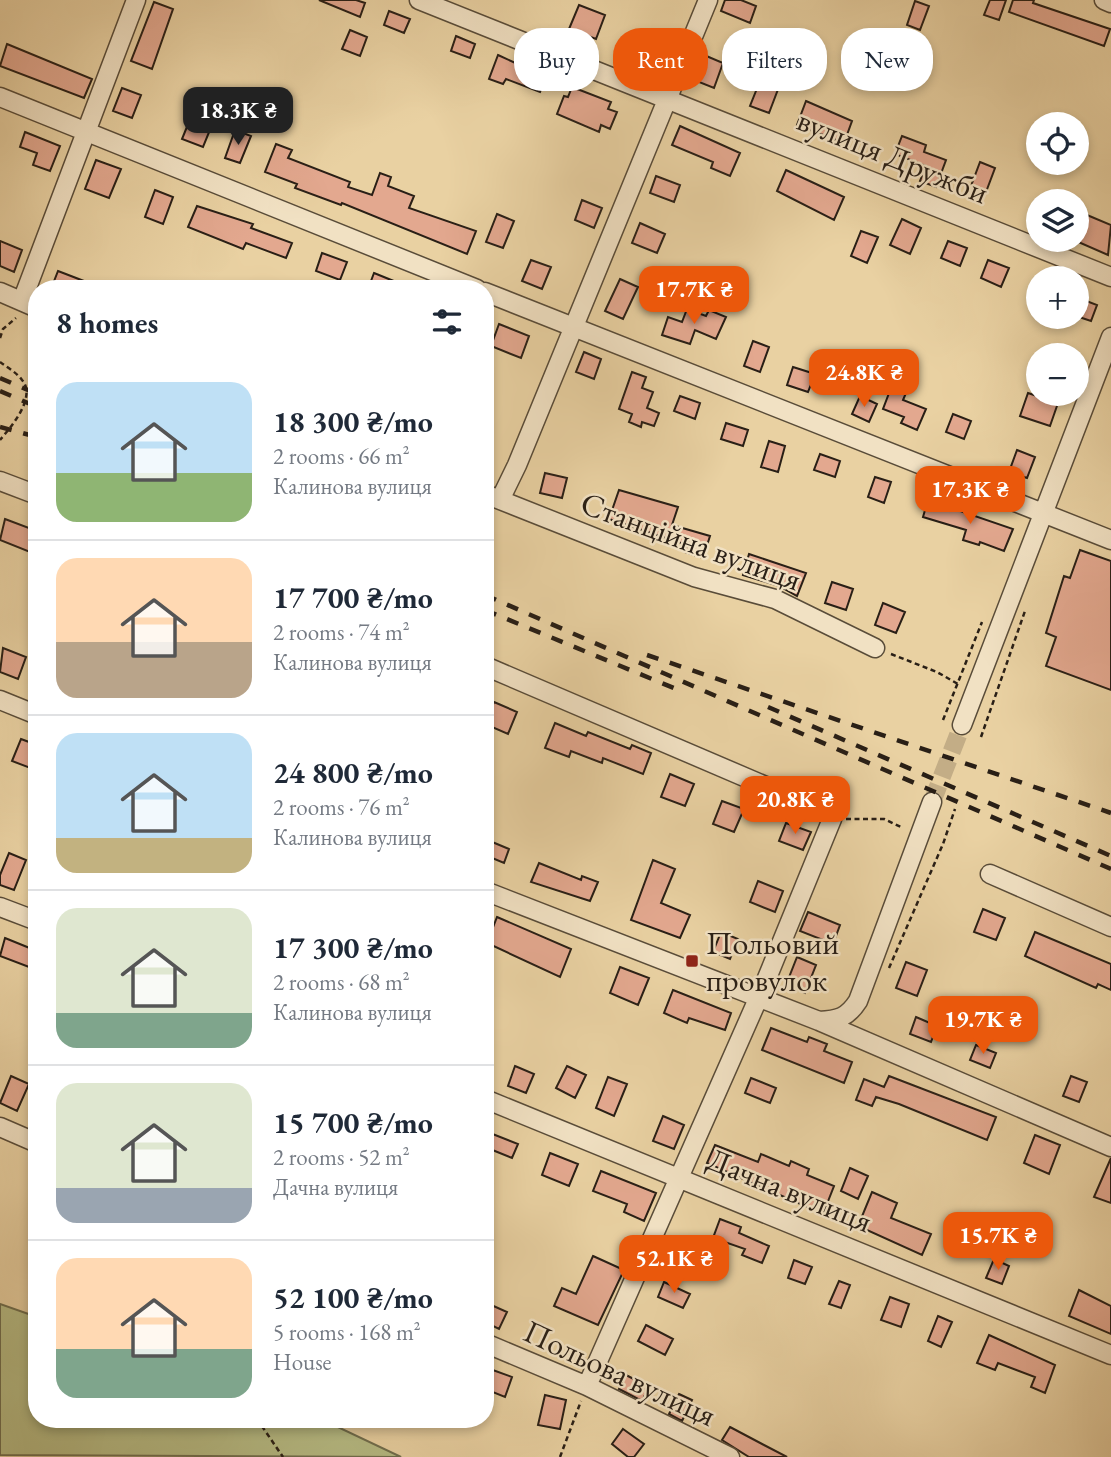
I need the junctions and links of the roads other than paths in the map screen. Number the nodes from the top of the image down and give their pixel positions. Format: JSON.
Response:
{"nodes":[{"id":1,"x":136,"y":0,"type":"edge"},
{"id":2,"x":419,"y":0,"type":"edge"},
{"id":3,"x":708,"y":0,"type":"edge"},
{"id":4,"x":1104,"y":0,"type":"edge"},
{"id":5,"x":1111,"y":3,"type":"edge"},
{"id":6,"x":0,"y":97,"type":"edge"},
{"id":7,"x":669,"y":100,"type":"junction"},
{"id":8,"x":85,"y":131,"type":"junction"},
{"id":9,"x":1111,"y":277,"type":"edge"},
{"id":10,"x":37,"y":280,"type":"edge"},
{"id":11,"x":455,"y":280,"type":"edge"},
{"id":12,"x":0,"y":292,"type":"edge"},
{"id":13,"x":494,"y":296,"type":"edge"},
{"id":14,"x":28,"y":305,"type":"edge"},
{"id":15,"x":573,"y":328,"type":"junction"},
{"id":16,"x":1111,"y":337,"type":"edge"},
{"id":17,"x":0,"y":481,"type":"edge"},
{"id":18,"x":28,"y":492,"type":"edge"},
{"id":19,"x":494,"y":493,"type":"edge"},
{"id":20,"x":494,"y":498,"type":"edge"},
{"id":21,"x":1045,"y":514,"type":"junction"},
{"id":22,"x":1111,"y":540,"type":"edge"},
{"id":23,"x":874,"y":648,"type":"road end"},
{"id":24,"x":494,"y":670,"type":"edge"},
{"id":25,"x":0,"y":700,"type":"edge"},
{"id":26,"x":28,"y":711,"type":"edge"},
{"id":27,"x":962,"y":725,"type":"tunnel mouth"},
{"id":28,"x":932,"y":802,"type":"tunnel mouth"},
{"id":29,"x":990,"y":874,"type":"dead end"},
{"id":30,"x":494,"y":894,"type":"edge"},
{"id":31,"x":0,"y":907,"type":"edge"},
{"id":32,"x":28,"y":918,"type":"edge"},
{"id":33,"x":1111,"y":927,"type":"edge"},
{"id":34,"x":759,"y":997,"type":"junction"},
{"id":35,"x":858,"y":1001,"type":"junction"},
{"id":36,"x":819,"y":1021,"type":"junction"},
{"id":37,"x":870,"y":1043,"type":"junction"},
{"id":38,"x":494,"y":1103,"type":"edge"},
{"id":39,"x":0,"y":1127,"type":"edge"},
{"id":40,"x":28,"y":1139,"type":"edge"},
{"id":41,"x":1111,"y":1147,"type":"edge"},
{"id":42,"x":679,"y":1177,"type":"junction"},
{"id":43,"x":494,"y":1347,"type":"edge"},
{"id":44,"x":1111,"y":1356,"type":"edge"},
{"id":45,"x":587,"y":1386,"type":"junction"},
{"id":46,"x":730,"y":1457,"type":"edge"}],
"edges":[{"from":1,"to":8,"type":"street"},
{"from":2,"to":7,"type":"street","name":"вулиця Дружби"},
{"from":3,"to":7,"type":"street"},
{"from":4,"to":5,"type":"street"},
{"from":6,"to":8,"type":"street"},
{"from":7,"to":9,"type":"street","name":"вулиця Дружби"},
{"from":7,"to":15,"type":"street"},
{"from":8,"to":10,"type":"street"},
{"from":8,"to":11,"type":"street"},
{"from":12,"to":14,"type":"street"},
{"from":13,"to":15,"type":"street"},
{"from":15,"to":19,"type":"street"},
{"from":15,"to":21,"type":"street"},
{"from":16,"to":21,"type":"street"},
{"from":17,"to":18,"type":"street"},
{"from":20,"to":23,"type":"street","name":"Станційна вулиця"},
{"from":21,"to":22,"type":"street"},
{"from":21,"to":27,"type":"street"},
{"from":24,"to":34,"type":"street"},
{"from":25,"to":26,"type":"street"},
{"from":28,"to":35,"type":"street"},
{"from":29,"to":33,"type":"street"},
{"from":30,"to":34,"type":"street"},
{"from":31,"to":32,"type":"street"},
{"from":34,"to":36,"type":"street"},
{"from":34,"to":42,"type":"street"},
{"from":35,"to":36,"type":"street"},
{"from":35,"to":37,"type":"street"},
{"from":36,"to":37,"type":"street"},
{"from":37,"to":41,"type":"street"},
{"from":38,"to":42,"type":"street","name":"Дачна вулиця"},
{"from":39,"to":40,"type":"street"},
{"from":42,"to":44,"type":"street","name":"Дачна вулиця"},
{"from":42,"to":45,"type":"street"},
{"from":43,"to":45,"type":"street","name":"Польова вулиця"},
{"from":45,"to":46,"type":"street","name":"Польова вулиця"}]}
